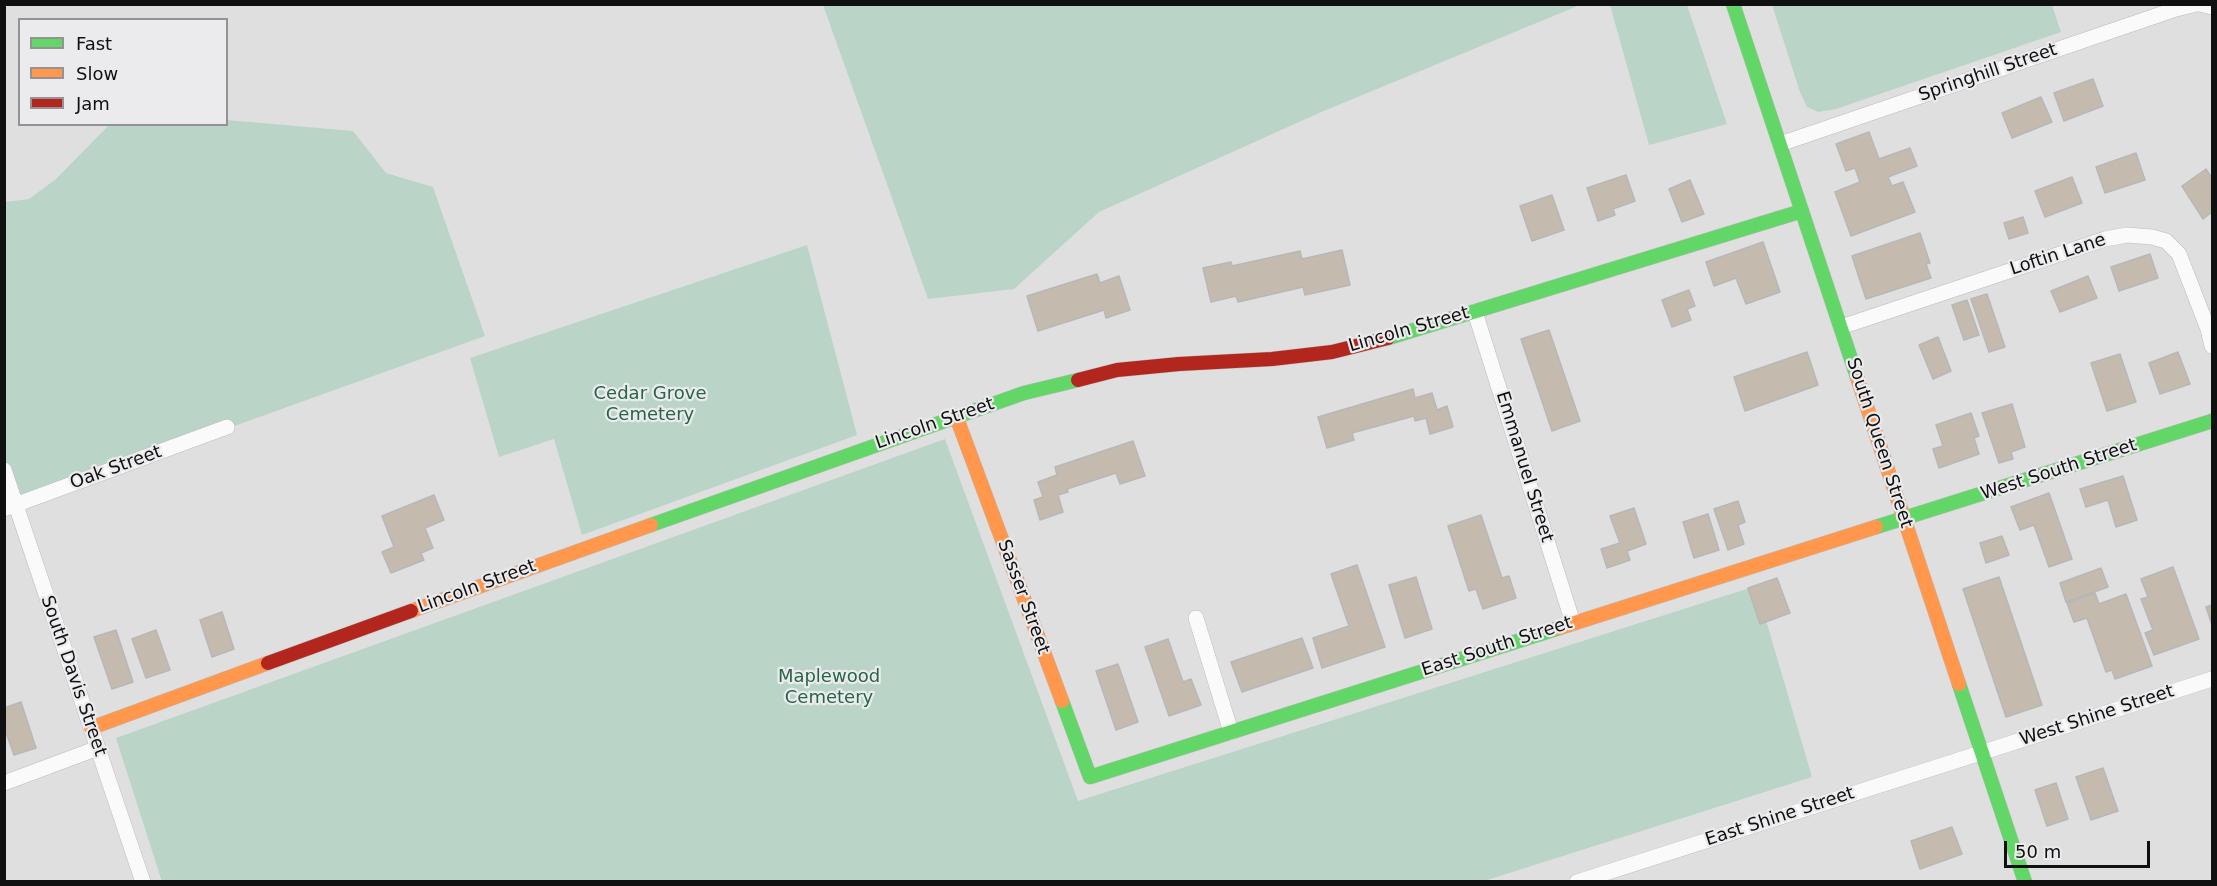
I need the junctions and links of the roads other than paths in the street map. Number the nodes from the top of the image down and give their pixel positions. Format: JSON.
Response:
{"nodes":[{"id":1,"x":1733,"y":4,"type":"edge"},
{"id":2,"x":2199,"y":4,"type":"edge"},
{"id":3,"x":2212,"y":7,"type":"edge"},
{"id":4,"x":1780,"y":144,"type":"junction"},
{"id":5,"x":1802,"y":211,"type":"junction"},
{"id":6,"x":1475,"y":312,"type":"junction"},
{"id":7,"x":1841,"y":327,"type":"junction"},
{"id":8,"x":2212,"y":346,"type":"edge"},
{"id":9,"x":956,"y":416,"type":"junction"},
{"id":10,"x":2212,"y":421,"type":"edge"},
{"id":11,"x":227,"y":427,"type":"dead end"},
{"id":12,"x":4,"y":470,"type":"edge"},
{"id":13,"x":11,"y":507,"type":"edge"},
{"id":14,"x":1905,"y":519,"type":"junction"},
{"id":15,"x":1196,"y":618,"type":"dead end"},
{"id":16,"x":1574,"y":623,"type":"junction"},
{"id":17,"x":2212,"y":679,"type":"edge"},
{"id":18,"x":91,"y":728,"type":"junction"},
{"id":19,"x":1231,"y":732,"type":"junction"},
{"id":20,"x":98,"y":748,"type":"junction"},
{"id":21,"x":1982,"y":753,"type":"junction"},
{"id":22,"x":1090,"y":777,"type":"joint"},
{"id":23,"x":4,"y":783,"type":"edge"},
{"id":24,"x":143,"y":882,"type":"edge"},
{"id":25,"x":1577,"y":882,"type":"edge"},
{"id":26,"x":2025,"y":882,"type":"edge"}],
"edges":[{"from":1,"to":4,"type":"street","name":"South Queen Street"},
{"from":2,"to":3,"type":"street","name":"Springhill Street"},
{"from":2,"to":4,"type":"street","name":"Springhill Street"},
{"from":4,"to":5,"type":"street","name":"South Queen Street"},
{"from":5,"to":6,"type":"street","name":"Lincoln Street"},
{"from":5,"to":7,"type":"street","name":"South Queen Street"},
{"from":6,"to":9,"type":"street","name":"Lincoln Street"},
{"from":6,"to":16,"type":"street","name":"Emmanuel Street"},
{"from":7,"to":8,"type":"street","name":"Loftin Lane"},
{"from":7,"to":14,"type":"street","name":"South Queen Street"},
{"from":9,"to":18,"type":"street","name":"Lincoln Street"},
{"from":9,"to":22,"type":"street","name":"Sasser Street"},
{"from":10,"to":14,"type":"street","name":"West South Street"},
{"from":11,"to":13,"type":"street","name":"Oak Street"},
{"from":12,"to":13,"type":"street","name":"South Davis Street"},
{"from":13,"to":18,"type":"street","name":"South Davis Street"},
{"from":14,"to":16,"type":"street","name":"East South Street"},
{"from":14,"to":21,"type":"street","name":"South Queen Street"},
{"from":15,"to":19,"type":"street"},
{"from":16,"to":19,"type":"street","name":"East South Street"},
{"from":17,"to":21,"type":"street","name":"West Shine Street"},
{"from":18,"to":20,"type":"street","name":"South Davis Street"},
{"from":19,"to":22,"type":"street","name":"East South Street"},
{"from":20,"to":23,"type":"street"},
{"from":20,"to":24,"type":"street","name":"South Davis Street"},
{"from":21,"to":25,"type":"street","name":"East Shine Street"},
{"from":21,"to":26,"type":"street","name":"South Queen Street"}]}
